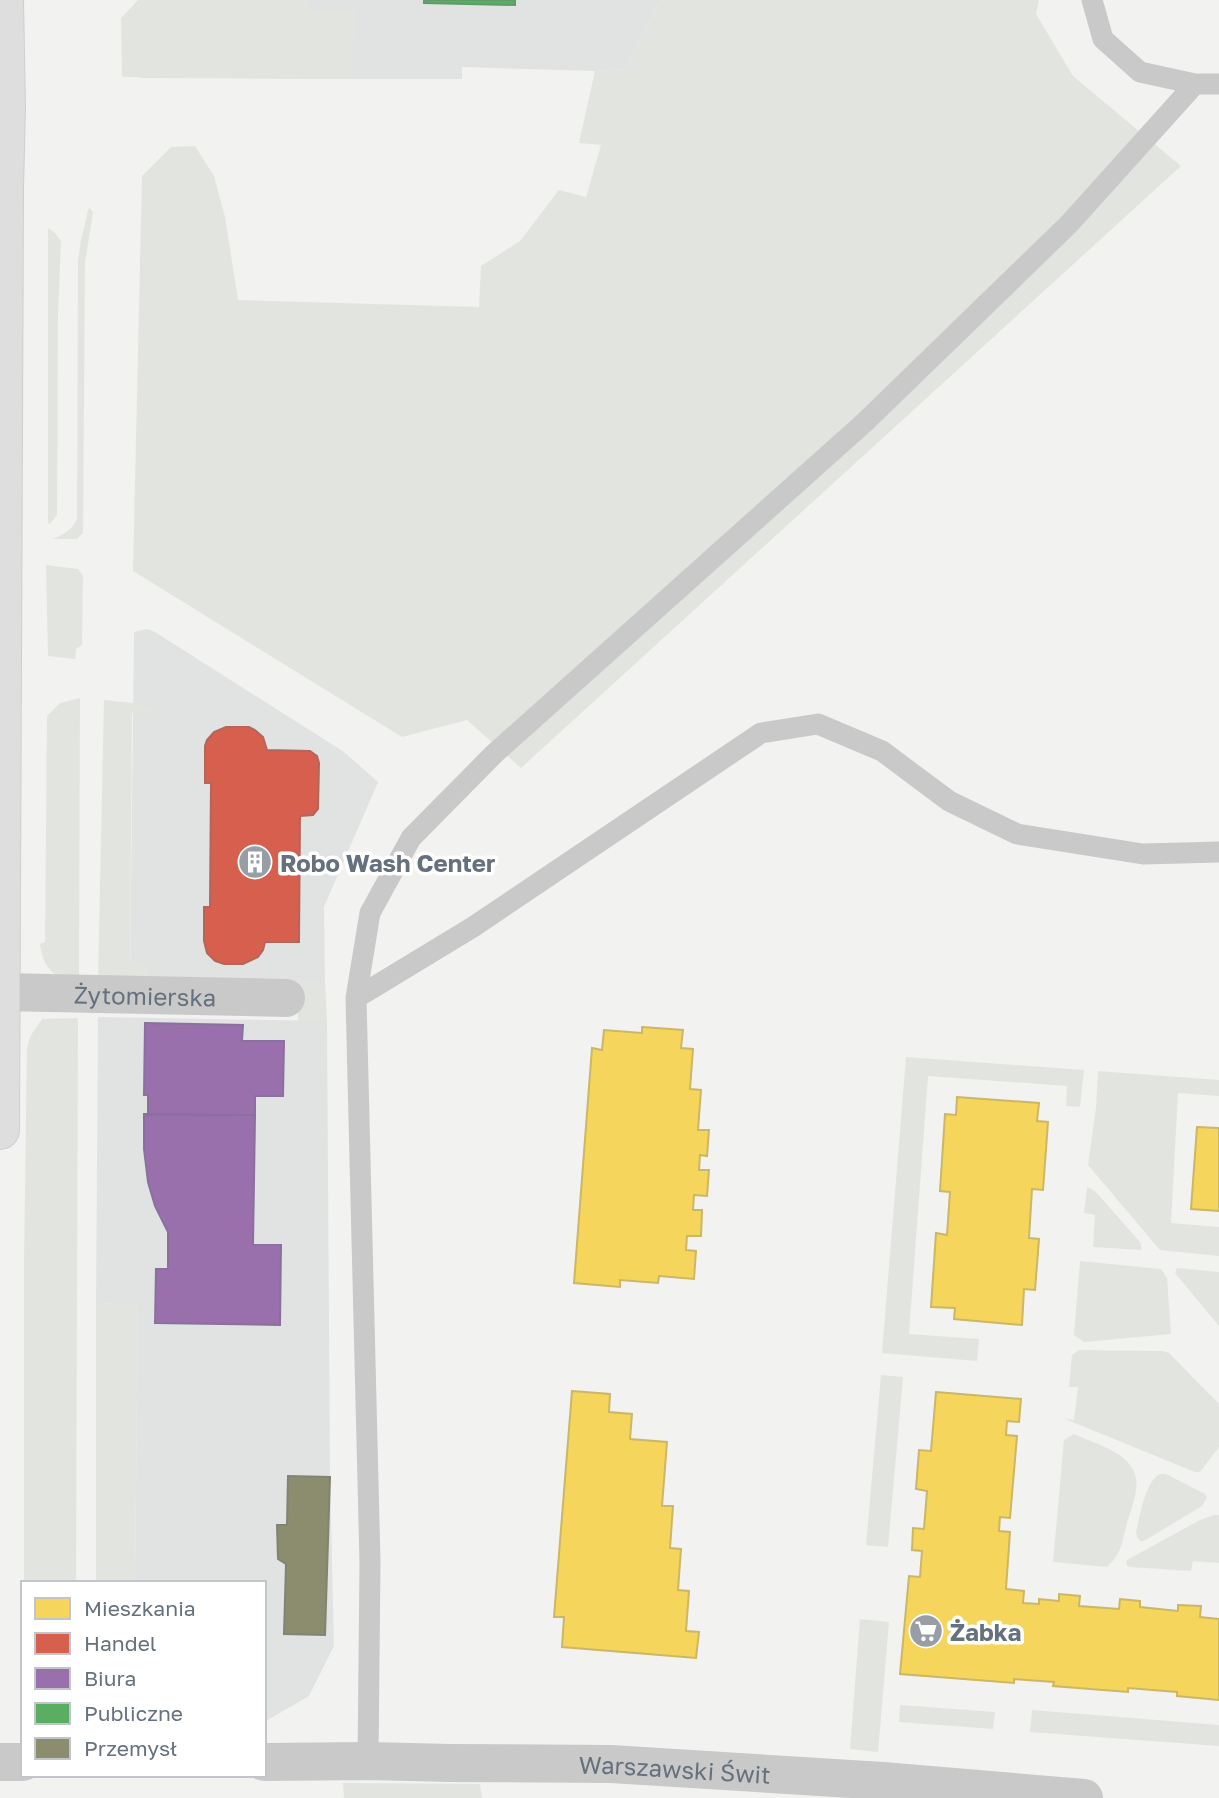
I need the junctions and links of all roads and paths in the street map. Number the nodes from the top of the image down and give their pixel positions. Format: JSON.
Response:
{"nodes":[{"id":1,"x":4,"y":0,"type":"edge"},
{"id":2,"x":1091,"y":0,"type":"edge"},
{"id":3,"x":1195,"y":84,"type":"junction"},
{"id":4,"x":1219,"y":84,"type":"edge"},
{"id":5,"x":2,"y":388,"type":"edge"},
{"id":6,"x":1219,"y":852,"type":"edge"},
{"id":7,"x":1,"y":992,"type":"edge"},
{"id":8,"x":286,"y":998,"type":"dead end"},
{"id":9,"x":356,"y":998,"type":"junction"},
{"id":10,"x":0,"y":1130,"type":"edge"},
{"id":11,"x":368,"y":1761,"type":"junction"},
{"id":12,"x":0,"y":1762,"type":"edge"},
{"id":13,"x":21,"y":1762,"type":"edge"},
{"id":14,"x":266,"y":1762,"type":"edge"},
{"id":15,"x":1084,"y":1798,"type":"edge"}],
"edges":[{"from":1,"to":5,"type":"main road"},
{"from":2,"to":3,"type":"lane"},
{"from":3,"to":4,"type":"lane"},
{"from":3,"to":9,"type":"lane"},
{"from":5,"to":7,"type":"main road"},
{"from":6,"to":9,"type":"lane"},
{"from":7,"to":8,"type":"street","name":"Żytomierska"},
{"from":7,"to":10,"type":"main road"},
{"from":9,"to":11,"type":"lane"},
{"from":11,"to":14,"type":"street","name":"Warszawski Świt"},
{"from":11,"to":15,"type":"street","name":"Warszawski Świt"},
{"from":12,"to":13,"type":"street"}]}
